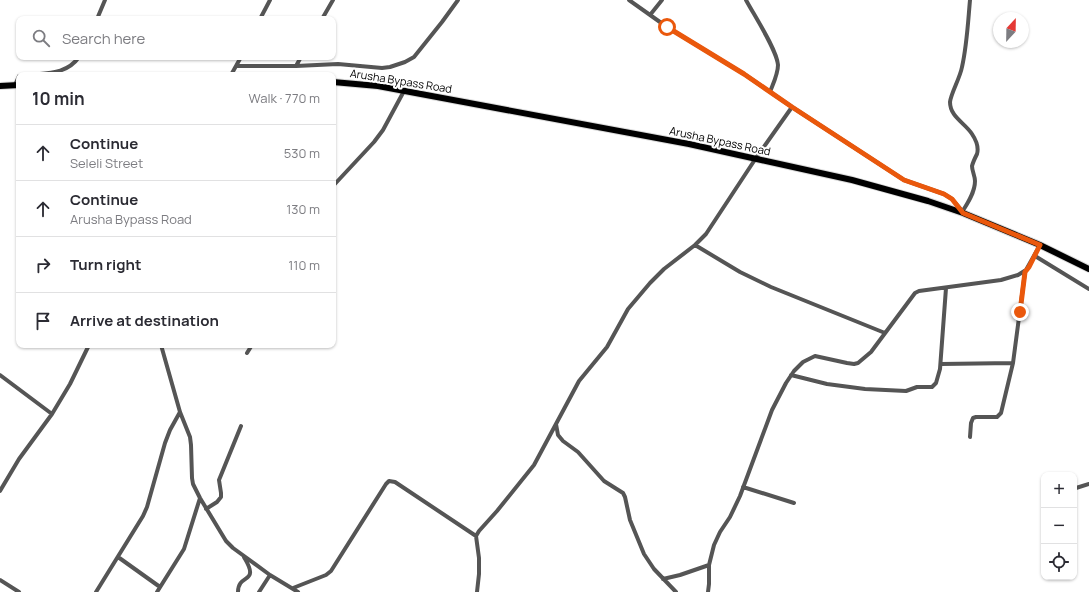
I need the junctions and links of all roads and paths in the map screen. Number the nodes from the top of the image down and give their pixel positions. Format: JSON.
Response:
{"nodes":[{"id":1,"x":105,"y":0,"type":"edge"},
{"id":2,"x":270,"y":0,"type":"edge"},
{"id":3,"x":333,"y":0,"type":"edge"},
{"id":4,"x":458,"y":0,"type":"edge"},
{"id":5,"x":629,"y":0,"type":"edge"},
{"id":6,"x":662,"y":0,"type":"edge"},
{"id":7,"x":746,"y":0,"type":"edge"},
{"id":8,"x":970,"y":0,"type":"edge"},
{"id":9,"x":650,"y":15,"type":"junction"},
{"id":10,"x":98,"y":16,"type":"edge"},
{"id":11,"x":262,"y":16,"type":"edge"},
{"id":12,"x":324,"y":16,"type":"edge"},
{"id":13,"x":76,"y":60,"type":"edge"},
{"id":14,"x":239,"y":60,"type":"edge"},
{"id":15,"x":299,"y":60,"type":"edge"},
{"id":16,"x":236,"y":66,"type":"junction"},
{"id":17,"x":296,"y":66,"type":"junction"},
{"id":18,"x":60,"y":72,"type":"edge"},
{"id":19,"x":233,"y":72,"type":"edge"},
{"id":20,"x":336,"y":82,"type":"edge"},
{"id":21,"x":16,"y":85,"type":"edge"},
{"id":22,"x":0,"y":86,"type":"edge"},
{"id":23,"x":404,"y":91,"type":"junction"},
{"id":24,"x":770,"y":92,"type":"junction"},
{"id":25,"x":792,"y":107,"type":"junction"},
{"id":26,"x":756,"y":158,"type":"junction"},
{"id":27,"x":336,"y":183,"type":"edge"},
{"id":28,"x":962,"y":212,"type":"junction"},
{"id":29,"x":695,"y":245,"type":"junction"},
{"id":30,"x":1040,"y":245,"type":"junction"},
{"id":31,"x":1035,"y":256,"type":"junction"},
{"id":32,"x":1089,"y":269,"type":"edge"},
{"id":33,"x":1025,"y":272,"type":"junction"},
{"id":34,"x":946,"y":288,"type":"junction"},
{"id":35,"x":1089,"y":289,"type":"edge"},
{"id":36,"x":885,"y":333,"type":"junction"},
{"id":37,"x":88,"y":348,"type":"edge"},
{"id":38,"x":162,"y":348,"type":"edge"},
{"id":39,"x":250,"y":348,"type":"edge"},
{"id":40,"x":247,"y":354,"type":"dead end"},
{"id":41,"x":1013,"y":362,"type":"junction"},
{"id":42,"x":941,"y":364,"type":"junction"},
{"id":43,"x":0,"y":375,"type":"edge"},
{"id":44,"x":791,"y":375,"type":"junction"},
{"id":45,"x":180,"y":412,"type":"junction"},
{"id":46,"x":52,"y":414,"type":"junction"},
{"id":47,"x":556,"y":424,"type":"junction"},
{"id":48,"x":241,"y":426,"type":"dead end"},
{"id":49,"x":970,"y":437,"type":"dead end"},
{"id":50,"x":1089,"y":484,"type":"edge"},
{"id":51,"x":743,"y":487,"type":"junction"},
{"id":52,"x":1077,"y":488,"type":"edge"},
{"id":53,"x":0,"y":491,"type":"edge"},
{"id":54,"x":200,"y":498,"type":"junction"},
{"id":55,"x":794,"y":503,"type":"dead end"},
{"id":56,"x":206,"y":509,"type":"junction"},
{"id":57,"x":476,"y":536,"type":"junction"},
{"id":58,"x":118,"y":557,"type":"junction"},
{"id":59,"x":244,"y":557,"type":"junction"},
{"id":60,"x":709,"y":565,"type":"junction"},
{"id":61,"x":270,"y":575,"type":"junction"},
{"id":62,"x":663,"y":579,"type":"junction"},
{"id":63,"x":0,"y":580,"type":"edge"},
{"id":64,"x":160,"y":587,"type":"junction"},
{"id":65,"x":293,"y":588,"type":"junction"},
{"id":66,"x":20,"y":592,"type":"edge"},
{"id":67,"x":96,"y":592,"type":"edge"},
{"id":68,"x":157,"y":592,"type":"edge"},
{"id":69,"x":238,"y":592,"type":"edge"},
{"id":70,"x":259,"y":592,"type":"edge"},
{"id":71,"x":298,"y":592,"type":"edge"},
{"id":72,"x":477,"y":592,"type":"edge"},
{"id":73,"x":676,"y":592,"type":"edge"},
{"id":74,"x":708,"y":592,"type":"edge"}],
"edges":[{"from":1,"to":10,"type":"street"},
{"from":2,"to":11,"type":"street"},
{"from":3,"to":12,"type":"street"},
{"from":4,"to":17,"type":"street"},
{"from":5,"to":9,"type":"street"},
{"from":6,"to":9,"type":"street"},
{"from":7,"to":24,"type":"street"},
{"from":8,"to":28,"type":"street"},
{"from":9,"to":24,"type":"street"},
{"from":13,"to":18,"type":"street"},
{"from":14,"to":16,"type":"street"},
{"from":15,"to":17,"type":"street"},
{"from":16,"to":17,"type":"street"},
{"from":16,"to":19,"type":"street"},
{"from":20,"to":23,"type":"main road","name":"Arusha Bypass Road"},
{"from":21,"to":22,"type":"main road"},
{"from":23,"to":26,"type":"main road","name":"Arusha Bypass Road"},
{"from":23,"to":27,"type":"street"},
{"from":24,"to":25,"type":"street"},
{"from":25,"to":26,"type":"street"},
{"from":25,"to":28,"type":"street"},
{"from":26,"to":28,"type":"main road","name":"Arusha Bypass Road"},
{"from":26,"to":29,"type":"street"},
{"from":28,"to":30,"type":"main road","name":"Arusha Bypass Road"},
{"from":29,"to":36,"type":"street"},
{"from":29,"to":47,"type":"street"},
{"from":30,"to":31,"type":"street"},
{"from":30,"to":32,"type":"main road","name":"Arusha Bypass Road"},
{"from":31,"to":33,"type":"street"},
{"from":31,"to":35,"type":"street"},
{"from":33,"to":34,"type":"street"},
{"from":33,"to":41,"type":"street"},
{"from":34,"to":36,"type":"street"},
{"from":34,"to":42,"type":"street"},
{"from":36,"to":44,"type":"street"},
{"from":37,"to":46,"type":"street"},
{"from":38,"to":45,"type":"street"},
{"from":39,"to":40,"type":"street"},
{"from":41,"to":42,"type":"street"},
{"from":41,"to":49,"type":"street"},
{"from":42,"to":44,"type":"street"},
{"from":43,"to":46,"type":"street"},
{"from":44,"to":51,"type":"street"},
{"from":45,"to":54,"type":"street"},
{"from":45,"to":58,"type":"street"},
{"from":46,"to":53,"type":"street"},
{"from":47,"to":57,"type":"street"},
{"from":47,"to":62,"type":"street"},
{"from":48,"to":56,"type":"street"},
{"from":50,"to":52,"type":"street"},
{"from":51,"to":55,"type":"street"},
{"from":51,"to":60,"type":"street"},
{"from":54,"to":56,"type":"street"},
{"from":54,"to":64,"type":"street"},
{"from":56,"to":59,"type":"street"},
{"from":57,"to":65,"type":"street"},
{"from":57,"to":72,"type":"street"},
{"from":58,"to":64,"type":"street"},
{"from":58,"to":67,"type":"street"},
{"from":59,"to":61,"type":"street"},
{"from":59,"to":69,"type":"street"},
{"from":60,"to":62,"type":"street"},
{"from":60,"to":74,"type":"street"},
{"from":61,"to":65,"type":"street"},
{"from":61,"to":70,"type":"street"},
{"from":62,"to":73,"type":"street"},
{"from":63,"to":66,"type":"street"},
{"from":64,"to":68,"type":"street"},
{"from":65,"to":71,"type":"street"}]}
